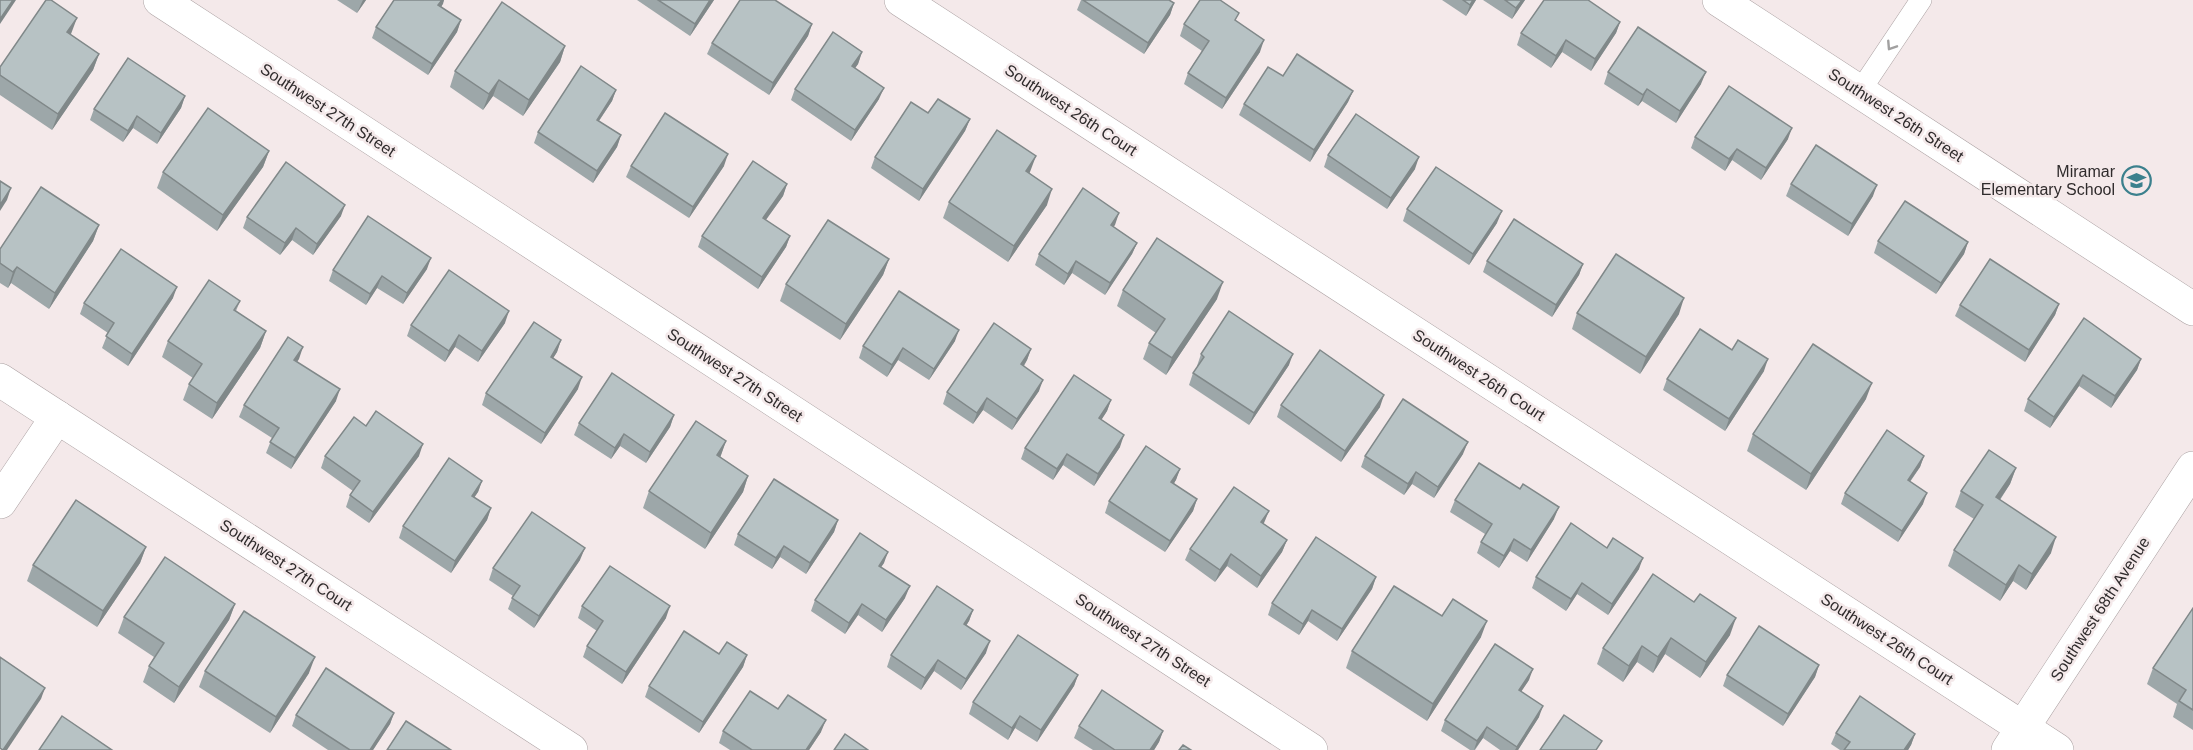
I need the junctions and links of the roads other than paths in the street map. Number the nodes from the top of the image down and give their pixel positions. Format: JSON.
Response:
{"nodes":[{"id":1,"x":160,"y":0,"type":"edge"},
{"id":2,"x":901,"y":0,"type":"edge"},
{"id":3,"x":1719,"y":0,"type":"edge"},
{"id":4,"x":1922,"y":0,"type":"edge"},
{"id":5,"x":1860,"y":91,"type":"junction"},
{"id":6,"x":2193,"y":309,"type":"edge"},
{"id":7,"x":0,"y":381,"type":"edge"},
{"id":8,"x":57,"y":417,"type":"junction"},
{"id":9,"x":2193,"y":468,"type":"edge"},
{"id":10,"x":0,"y":502,"type":"edge"},
{"id":11,"x":2015,"y":739,"type":"edge"},
{"id":12,"x":571,"y":750,"type":"edge"},
{"id":13,"x":1311,"y":750,"type":"edge"},
{"id":14,"x":2057,"y":750,"type":"edge"}],
"edges":[{"from":1,"to":13,"type":"street","name":"Southwest 27th Street"},
{"from":2,"to":11,"type":"street","name":"Southwest 26th Court"},
{"from":3,"to":5,"type":"street","name":"Southwest 26th Street"},
{"from":4,"to":5,"type":"lane","one_way":true},
{"from":5,"to":6,"type":"street","name":"Southwest 26th Street"},
{"from":7,"to":8,"type":"street","name":"Southwest 27th Court"},
{"from":8,"to":10,"type":"street"},
{"from":8,"to":12,"type":"street","name":"Southwest 27th Court"},
{"from":9,"to":11,"type":"street","name":"Southwest 68th Avenue"},
{"from":11,"to":14,"type":"street","name":"Southwest 26th Court"}]}
